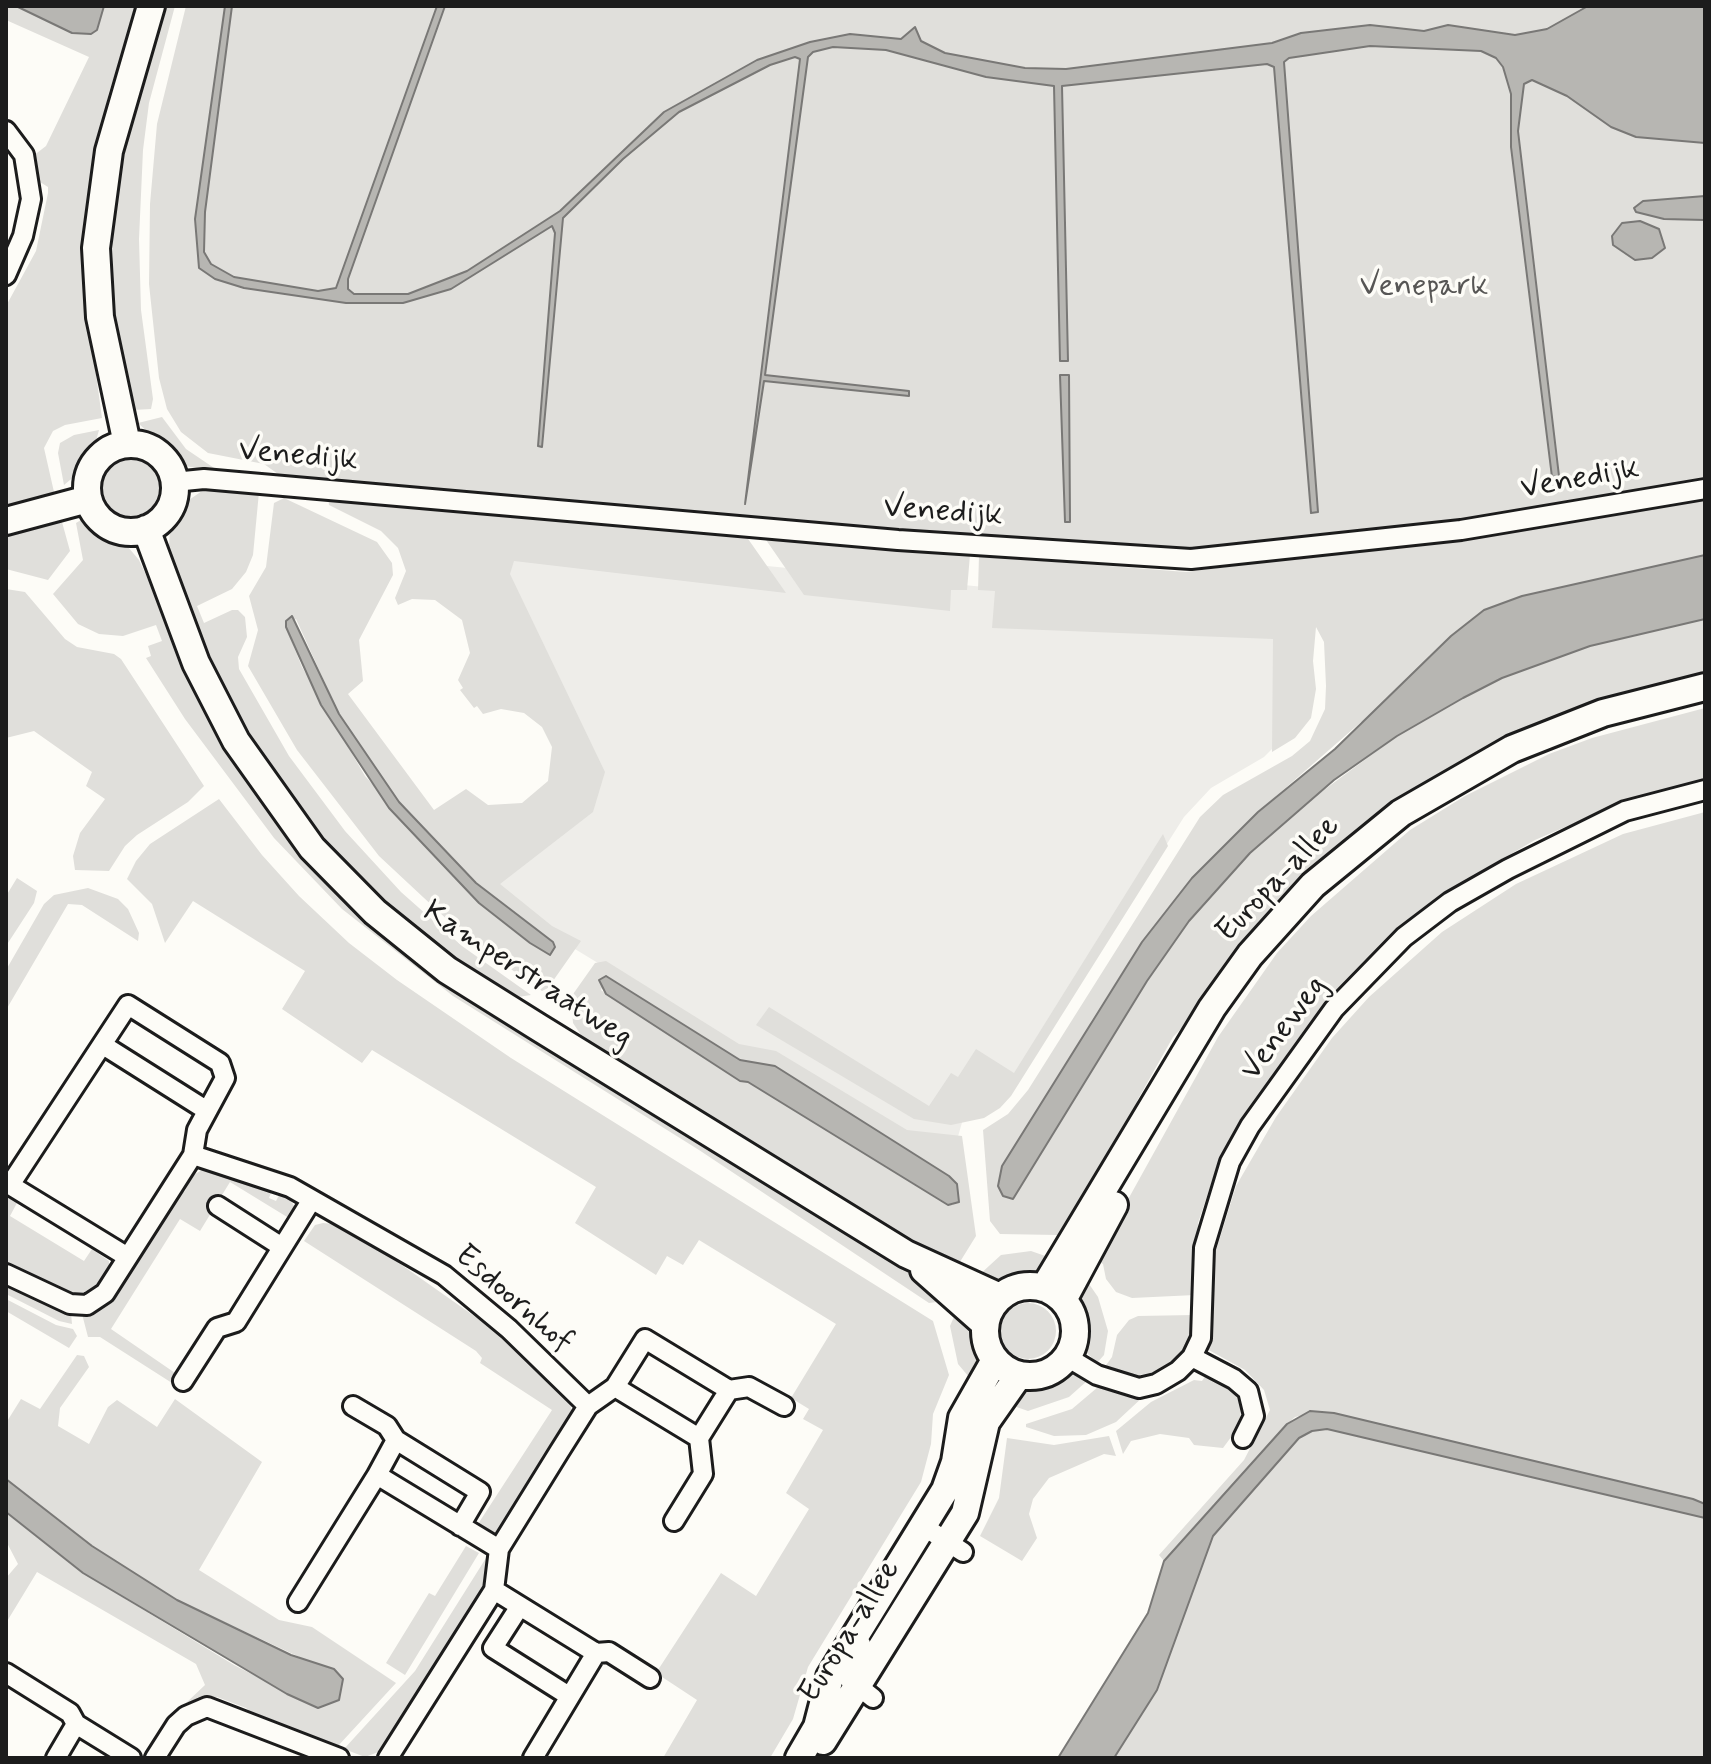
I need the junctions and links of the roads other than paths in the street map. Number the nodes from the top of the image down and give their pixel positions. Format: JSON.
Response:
{"nodes":[{"id":1,"x":151,"y":6,"type":"edge"},
{"id":2,"x":6,"y":131,"type":"edge"},
{"id":3,"x":6,"y":275,"type":"edge"},
{"id":4,"x":127,"y":444,"type":"junction"},
{"id":5,"x":174,"y":482,"type":"junction"},
{"id":6,"x":1705,"y":489,"type":"edge"},
{"id":7,"x":88,"y":499,"type":"junction"},
{"id":8,"x":6,"y":521,"type":"edge"},
{"id":9,"x":146,"y":529,"type":"junction"},
{"id":10,"x":1705,"y":687,"type":"edge"},
{"id":11,"x":1705,"y":697,"type":"edge"},
{"id":12,"x":1705,"y":790,"type":"edge"},
{"id":13,"x":103,"y":1045,"type":"junction"},
{"id":14,"x":206,"y":1110,"type":"junction"},
{"id":15,"x":193,"y":1155,"type":"junction"},
{"id":16,"x":311,"y":1201,"type":"junction"},
{"id":17,"x":218,"y":1206,"type":"dead end"},
{"id":18,"x":282,"y":1247,"type":"junction"},
{"id":19,"x":906,"y":1254,"type":"junction"},
{"id":20,"x":126,"y":1256,"type":"junction"},
{"id":21,"x":6,"y":1274,"type":"edge"},
{"id":22,"x":1054,"y":1294,"type":"junction"},
{"id":23,"x":1000,"y":1297,"type":"junction"},
{"id":24,"x":985,"y":1324,"type":"junction"},
{"id":25,"x":1067,"y":1357,"type":"junction"},
{"id":26,"x":1192,"y":1357,"type":"junction"},
{"id":27,"x":995,"y":1360,"type":"junction"},
{"id":28,"x":1019,"y":1375,"type":"junction"},
{"id":29,"x":183,"y":1381,"type":"dead end"},
{"id":30,"x":615,"y":1387,"type":"junction"},
{"id":31,"x":729,"y":1390,"type":"junction"},
{"id":32,"x":353,"y":1406,"type":"dead end"},
{"id":33,"x":588,"y":1406,"type":"junction"},
{"id":34,"x":784,"y":1406,"type":"dead end"},
{"id":35,"x":699,"y":1438,"type":"junction"},
{"id":36,"x":1243,"y":1438,"type":"dead end"},
{"id":37,"x":396,"y":1440,"type":"junction"},
{"id":38,"x":377,"y":1475,"type":"junction"},
{"id":39,"x":674,"y":1521,"type":"dead end"},
{"id":40,"x":460,"y":1526,"type":"junction"},
{"id":41,"x":923,"y":1526,"type":"junction"},
{"id":42,"x":955,"y":1546,"type":"junction"},
{"id":43,"x":499,"y":1549,"type":"junction"},
{"id":44,"x":494,"y":1590,"type":"junction"},
{"id":45,"x":298,"y":1602,"type":"dead end"},
{"id":46,"x":520,"y":1606,"type":"junction"},
{"id":47,"x":860,"y":1640,"type":"junction"},
{"id":48,"x":596,"y":1653,"type":"junction"},
{"id":49,"x":6,"y":1673,"type":"edge"},
{"id":50,"x":650,"y":1678,"type":"dead end"},
{"id":51,"x":865,"y":1692,"type":"junction"},
{"id":52,"x":569,"y":1696,"type":"junction"},
{"id":53,"x":76,"y":1724,"type":"junction"},
{"id":54,"x":56,"y":1758,"type":"edge"},
{"id":55,"x":131,"y":1758,"type":"edge"},
{"id":56,"x":155,"y":1758,"type":"edge"},
{"id":57,"x":339,"y":1758,"type":"edge"},
{"id":58,"x":388,"y":1758,"type":"edge"},
{"id":59,"x":533,"y":1758,"type":"edge"},
{"id":60,"x":799,"y":1758,"type":"edge"},
{"id":61,"x":813,"y":1758,"type":"edge"}],
"edges":[{"from":1,"to":4,"type":"main road"},
{"from":2,"to":3,"type":"street"},
{"from":4,"to":5,"type":"main road"},
{"from":4,"to":7,"type":"main road"},
{"from":5,"to":6,"type":"street","name":"Venedijk"},
{"from":5,"to":9,"type":"main road"},
{"from":7,"to":8,"type":"main road"},
{"from":7,"to":9,"type":"main road"},
{"from":9,"to":19,"type":"main road","name":"Kamperstraatweg"},
{"from":10,"to":22,"type":"main road","name":"Europa-allee"},
{"from":11,"to":22,"type":"main road","name":"Europa-allee"},
{"from":12,"to":26,"type":"street","name":"Veneweg"},
{"from":13,"to":14,"type":"street"},
{"from":13,"to":14,"type":"street"},
{"from":13,"to":20,"type":"street"},
{"from":14,"to":15,"type":"street"},
{"from":15,"to":16,"type":"street","name":"Esdoornhof"},
{"from":15,"to":20,"type":"street"},
{"from":16,"to":18,"type":"street"},
{"from":16,"to":33,"type":"street","name":"Esdoornhof"},
{"from":17,"to":18,"type":"street"},
{"from":18,"to":29,"type":"street"},
{"from":19,"to":23,"type":"main road","name":"Kamperstraatweg"},
{"from":19,"to":24,"type":"main road","name":"Kamperstraatweg"},
{"from":20,"to":21,"type":"street"},
{"from":22,"to":23,"type":"main road"},
{"from":22,"to":25,"type":"main road"},
{"from":23,"to":24,"type":"main road"},
{"from":24,"to":27,"type":"main road"},
{"from":25,"to":26,"type":"street"},
{"from":25,"to":28,"type":"main road"},
{"from":26,"to":36,"type":"street"},
{"from":27,"to":28,"type":"main road"},
{"from":27,"to":41,"type":"main road","name":"Europa-allee"},
{"from":28,"to":42,"type":"main road","name":"Europa-allee"},
{"from":30,"to":31,"type":"street"},
{"from":30,"to":33,"type":"street"},
{"from":30,"to":35,"type":"street"},
{"from":31,"to":34,"type":"street"},
{"from":31,"to":35,"type":"street"},
{"from":32,"to":37,"type":"street"},
{"from":33,"to":43,"type":"street"},
{"from":35,"to":39,"type":"street"},
{"from":37,"to":38,"type":"street"},
{"from":37,"to":40,"type":"street"},
{"from":38,"to":40,"type":"street"},
{"from":38,"to":45,"type":"street"},
{"from":40,"to":43,"type":"street"},
{"from":41,"to":42,"type":"street","name":"Europa-allee"},
{"from":41,"to":47,"type":"main road","name":"Europa-allee"},
{"from":42,"to":51,"type":"main road","name":"Europa-allee"},
{"from":43,"to":44,"type":"street"},
{"from":44,"to":46,"type":"street"},
{"from":44,"to":58,"type":"street"},
{"from":46,"to":48,"type":"street"},
{"from":46,"to":52,"type":"street"},
{"from":47,"to":51,"type":"street"},
{"from":47,"to":60,"type":"main road","name":"Europa-allee"},
{"from":48,"to":50,"type":"street"},
{"from":48,"to":52,"type":"street"},
{"from":49,"to":53,"type":"street"},
{"from":51,"to":61,"type":"main road","name":"Europa-allee"},
{"from":52,"to":59,"type":"street"},
{"from":53,"to":54,"type":"street"},
{"from":53,"to":55,"type":"street"},
{"from":56,"to":57,"type":"street"}]}
